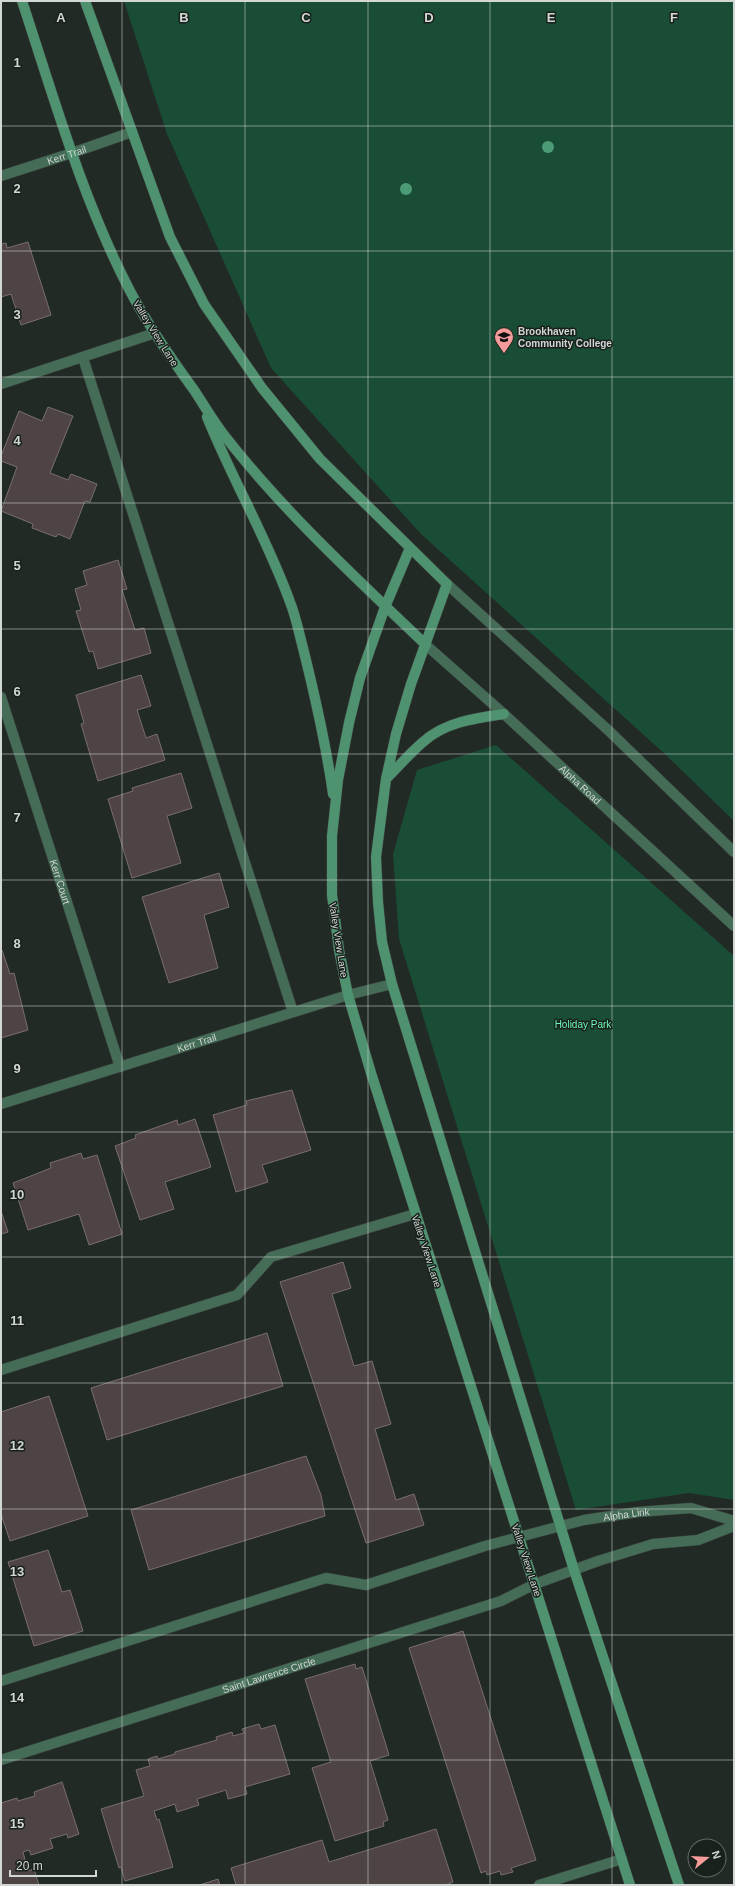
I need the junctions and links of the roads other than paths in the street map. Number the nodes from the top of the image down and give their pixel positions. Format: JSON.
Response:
{"nodes":[{"id":1,"x":22,"y":1,"type":"edge"},
{"id":2,"x":84,"y":1,"type":"edge"},
{"id":3,"x":132,"y":132,"type":"junction"},
{"id":4,"x":72,"y":153,"type":"junction"},
{"id":5,"x":1,"y":176,"type":"edge"},
{"id":6,"x":155,"y":333,"type":"junction"},
{"id":7,"x":83,"y":358,"type":"junction"},
{"id":8,"x":1,"y":384,"type":"edge"},
{"id":9,"x":199,"y":398,"type":"junction"},
{"id":10,"x":410,"y":548,"type":"junction"},
{"id":11,"x":447,"y":584,"type":"junction"},
{"id":12,"x":385,"y":607,"type":"junction"},
{"id":13,"x":426,"y":645,"type":"junction"},
{"id":14,"x":1,"y":697,"type":"edge"},
{"id":15,"x":504,"y":714,"type":"junction"},
{"id":16,"x":386,"y":779,"type":"junction"},
{"id":17,"x":335,"y":810,"type":"junction"},
{"id":18,"x":734,"y":852,"type":"edge"},
{"id":19,"x":734,"y":926,"type":"edge"},
{"id":20,"x":392,"y":984,"type":"junction"},
{"id":21,"x":348,"y":995,"type":"junction"},
{"id":22,"x":293,"y":1012,"type":"junction"},
{"id":23,"x":120,"y":1067,"type":"junction"},
{"id":24,"x":1,"y":1104,"type":"edge"},
{"id":25,"x":415,"y":1214,"type":"junction"},
{"id":26,"x":1,"y":1370,"type":"edge"},
{"id":27,"x":734,"y":1521,"type":"edge"},
{"id":28,"x":560,"y":1526,"type":"junction"},
{"id":29,"x":734,"y":1526,"type":"edge"},
{"id":30,"x":519,"y":1537,"type":"junction"},
{"id":31,"x":574,"y":1570,"type":"junction"},
{"id":32,"x":535,"y":1584,"type":"junction"},
{"id":33,"x":1,"y":1681,"type":"edge"},
{"id":34,"x":1,"y":1760,"type":"edge"},
{"id":35,"x":622,"y":1859,"type":"junction"},
{"id":36,"x":539,"y":1885,"type":"edge"},
{"id":37,"x":630,"y":1885,"type":"edge"},
{"id":38,"x":679,"y":1885,"type":"edge"}],
"edges":[{"from":1,"to":4,"type":"main road","name":"Valley View Lane"},
{"from":2,"to":3,"type":"main road"},
{"from":3,"to":4,"type":"street","name":"Kerr Trail"},
{"from":3,"to":10,"type":"main road"},
{"from":4,"to":5,"type":"street","name":"Kerr Trail"},
{"from":4,"to":6,"type":"main road","name":"Valley View Lane"},
{"from":6,"to":7,"type":"street"},
{"from":6,"to":9,"type":"main road","name":"Valley View Lane"},
{"from":7,"to":8,"type":"street"},
{"from":7,"to":22,"type":"street"},
{"from":9,"to":12,"type":"main road","name":"Valley View Lane"},
{"from":9,"to":17,"type":"main road"},
{"from":10,"to":11,"type":"main road"},
{"from":10,"to":12,"type":"main road","name":"Valley View Lane"},
{"from":11,"to":13,"type":"main road"},
{"from":11,"to":18,"type":"street"},
{"from":12,"to":13,"type":"main road","name":"Valley View Lane"},
{"from":12,"to":17,"type":"main road","name":"Valley View Lane"},
{"from":13,"to":15,"type":"street","name":"Alpha Road"},
{"from":13,"to":16,"type":"main road"},
{"from":14,"to":23,"type":"street","name":"Kerr Court"},
{"from":15,"to":16,"type":"main road"},
{"from":15,"to":19,"type":"street","name":"Alpha Road"},
{"from":16,"to":20,"type":"main road"},
{"from":17,"to":21,"type":"main road","name":"Valley View Lane"},
{"from":20,"to":21,"type":"street","name":"Kerr Trail"},
{"from":20,"to":28,"type":"main road"},
{"from":21,"to":22,"type":"street","name":"Kerr Trail"},
{"from":21,"to":25,"type":"main road","name":"Valley View Lane"},
{"from":22,"to":23,"type":"street","name":"Kerr Trail"},
{"from":23,"to":24,"type":"street","name":"Kerr Trail"},
{"from":25,"to":26,"type":"street"},
{"from":25,"to":30,"type":"main road","name":"Valley View Lane"},
{"from":27,"to":28,"type":"street","name":"Alpha Link"},
{"from":28,"to":30,"type":"street","name":"Alpha Link"},
{"from":28,"to":31,"type":"main road"},
{"from":29,"to":31,"type":"street"},
{"from":30,"to":32,"type":"main road","name":"Valley View Lane"},
{"from":30,"to":33,"type":"street","name":"Alpha Link"},
{"from":31,"to":32,"type":"street"},
{"from":31,"to":38,"type":"main road"},
{"from":32,"to":34,"type":"street","name":"Saint Lawrence Circle"},
{"from":32,"to":35,"type":"main road","name":"Valley View Lane"},
{"from":35,"to":36,"type":"street"},
{"from":35,"to":37,"type":"main road","name":"Valley View Lane"}]}
